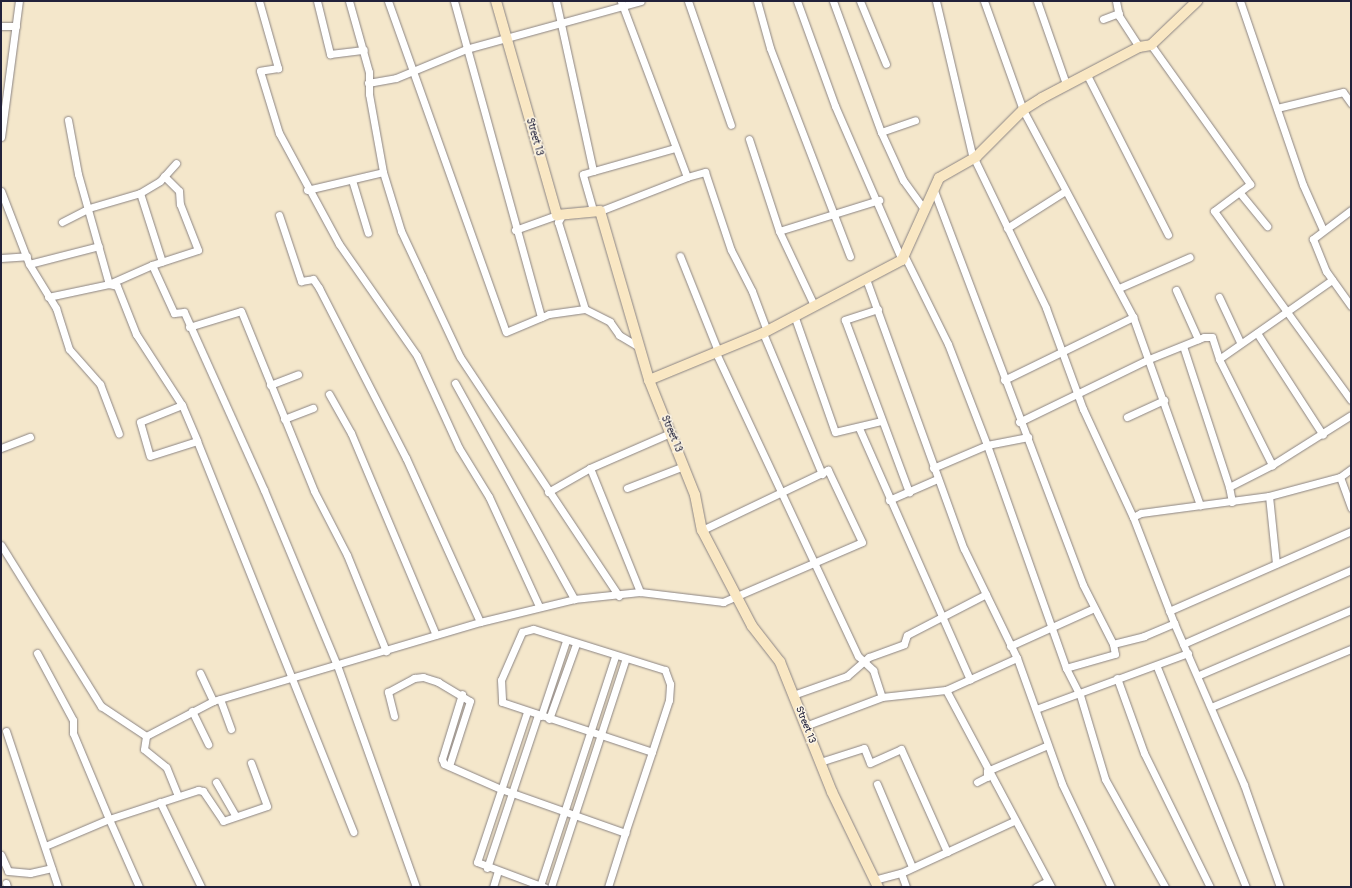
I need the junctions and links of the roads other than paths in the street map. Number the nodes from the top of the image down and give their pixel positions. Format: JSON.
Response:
{"nodes":[{"id":1,"x":19,"y":1,"type":"edge"},
{"id":2,"x":259,"y":1,"type":"edge"},
{"id":3,"x":317,"y":1,"type":"edge"},
{"id":4,"x":349,"y":1,"type":"edge"},
{"id":5,"x":388,"y":1,"type":"edge"},
{"id":6,"x":454,"y":1,"type":"edge"},
{"id":7,"x":496,"y":1,"type":"edge"},
{"id":8,"x":556,"y":1,"type":"edge"},
{"id":9,"x":641,"y":1,"type":"edge"},
{"id":10,"x":688,"y":1,"type":"edge"},
{"id":11,"x":757,"y":1,"type":"edge"},
{"id":12,"x":797,"y":1,"type":"edge"},
{"id":13,"x":833,"y":1,"type":"edge"},
{"id":14,"x":860,"y":1,"type":"edge"},
{"id":15,"x":936,"y":1,"type":"edge"},
{"id":16,"x":984,"y":1,"type":"edge"},
{"id":17,"x":1037,"y":1,"type":"edge"},
{"id":18,"x":1116,"y":1,"type":"edge"},
{"id":19,"x":1197,"y":1,"type":"edge"},
{"id":20,"x":1240,"y":1,"type":"edge"},
{"id":21,"x":622,"y":4,"type":"edge"},
{"id":22,"x":1119,"y":12,"type":"junction"},
{"id":23,"x":1103,"y":19,"type":"dead end"},
{"id":24,"x":562,"y":23,"type":"junction"},
{"id":25,"x":1,"y":26,"type":"edge"},
{"id":26,"x":16,"y":26,"type":"junction"},
{"id":27,"x":506,"y":39,"type":"junction"},
{"id":28,"x":1151,"y":45,"type":"junction"},
{"id":29,"x":1139,"y":47,"type":"junction"},
{"id":30,"x":466,"y":49,"type":"junction"},
{"id":31,"x":364,"y":50,"type":"junction"},
{"id":32,"x":886,"y":64,"type":"dead end"},
{"id":33,"x":412,"y":71,"type":"junction"},
{"id":34,"x":1087,"y":75,"type":"junction"},
{"id":35,"x":368,"y":83,"type":"junction"},
{"id":36,"x":1066,"y":84,"type":"junction"},
{"id":37,"x":1351,"y":103,"type":"edge"},
{"id":38,"x":1277,"y":108,"type":"junction"},
{"id":39,"x":1023,"y":110,"type":"junction"},
{"id":40,"x":68,"y":120,"type":"dead end"},
{"id":41,"x":915,"y":120,"type":"dead end"},
{"id":42,"x":731,"y":126,"type":"dead end"},
{"id":43,"x":881,"y":132,"type":"junction"},
{"id":44,"x":1,"y":137,"type":"edge"},
{"id":45,"x":749,"y":139,"type":"dead end"},
{"id":46,"x":675,"y":148,"type":"junction"},
{"id":47,"x":976,"y":157,"type":"junction"},
{"id":48,"x":176,"y":163,"type":"dead end"},
{"id":49,"x":593,"y":170,"type":"junction"},
{"id":50,"x":383,"y":172,"type":"junction"},
{"id":51,"x":164,"y":176,"type":"junction"},
{"id":52,"x":687,"y":177,"type":"junction"},
{"id":53,"x":352,"y":180,"type":"junction"},
{"id":54,"x":932,"y":186,"type":"junction"},
{"id":55,"x":307,"y":190,"type":"junction"},
{"id":56,"x":1,"y":191,"type":"edge"},
{"id":57,"x":1065,"y":191,"type":"junction"},
{"id":58,"x":140,"y":193,"type":"junction"},
{"id":59,"x":1240,"y":193,"type":"junction"},
{"id":60,"x":879,"y":200,"type":"junction"},
{"id":61,"x":89,"y":208,"type":"junction"},
{"id":62,"x":925,"y":210,"type":"junction"},
{"id":63,"x":1351,"y":210,"type":"edge"},
{"id":64,"x":597,"y":211,"type":"junction"},
{"id":65,"x":278,"y":215,"type":"dead end"},
{"id":66,"x":559,"y":216,"type":"junction"},
{"id":67,"x":835,"y":216,"type":"junction"},
{"id":68,"x":62,"y":222,"type":"dead end"},
{"id":69,"x":1267,"y":226,"type":"dead end"},
{"id":70,"x":1007,"y":228,"type":"junction"},
{"id":71,"x":515,"y":230,"type":"junction"},
{"id":72,"x":1323,"y":230,"type":"junction"},
{"id":73,"x":779,"y":231,"type":"junction"},
{"id":74,"x":368,"y":233,"type":"dead end"},
{"id":75,"x":1168,"y":235,"type":"dead end"},
{"id":76,"x":99,"y":246,"type":"junction"},
{"id":77,"x":27,"y":256,"type":"junction"},
{"id":78,"x":680,"y":256,"type":"dead end"},
{"id":79,"x":850,"y":256,"type":"dead end"},
{"id":80,"x":1190,"y":257,"type":"dead end"},
{"id":81,"x":1,"y":258,"type":"edge"},
{"id":82,"x":904,"y":258,"type":"junction"},
{"id":83,"x":162,"y":262,"type":"junction"},
{"id":84,"x":29,"y":264,"type":"junction"},
{"id":85,"x":152,"y":265,"type":"junction"},
{"id":86,"x":866,"y":279,"type":"junction"},
{"id":87,"x":1332,"y":280,"type":"junction"},
{"id":88,"x":109,"y":284,"type":"junction"},
{"id":89,"x":1119,"y":288,"type":"junction"},
{"id":90,"x":1176,"y":290,"type":"dead end"},
{"id":91,"x":48,"y":297,"type":"junction"},
{"id":92,"x":1219,"y":297,"type":"dead end"},
{"id":93,"x":814,"y":305,"type":"junction"},
{"id":94,"x":1351,"y":306,"type":"edge"},
{"id":95,"x":585,"y":309,"type":"junction"},
{"id":96,"x":878,"y":309,"type":"junction"},
{"id":97,"x":1286,"y":311,"type":"junction"},
{"id":98,"x":794,"y":315,"type":"junction"},
{"id":99,"x":541,"y":317,"type":"junction"},
{"id":100,"x":1133,"y":317,"type":"junction"},
{"id":101,"x":189,"y":327,"type":"junction"},
{"id":102,"x":765,"y":332,"type":"junction"},
{"id":103,"x":1257,"y":333,"type":"junction"},
{"id":104,"x":1198,"y":339,"type":"junction"},
{"id":105,"x":1240,"y":342,"type":"junction"},
{"id":106,"x":1183,"y":346,"type":"junction"},
{"id":107,"x":639,"y":347,"type":"junction"},
{"id":108,"x":717,"y":352,"type":"junction"},
{"id":109,"x":1062,"y":352,"type":"junction"},
{"id":110,"x":1149,"y":359,"type":"junction"},
{"id":111,"x":1219,"y":359,"type":"junction"},
{"id":112,"x":298,"y":374,"type":"dead end"},
{"id":113,"x":649,"y":380,"type":"junction"},
{"id":114,"x":1004,"y":380,"type":"junction"},
{"id":115,"x":455,"y":383,"type":"dead end"},
{"id":116,"x":270,"y":385,"type":"junction"},
{"id":117,"x":1077,"y":391,"type":"junction"},
{"id":118,"x":330,"y":394,"type":"dead end"},
{"id":119,"x":1164,"y":400,"type":"junction"},
{"id":120,"x":1351,"y":400,"type":"edge"},
{"id":121,"x":182,"y":405,"type":"junction"},
{"id":122,"x":313,"y":408,"type":"dead end"},
{"id":123,"x":1351,"y":415,"type":"edge"},
{"id":124,"x":1127,"y":417,"type":"dead end"},
{"id":125,"x":284,"y":419,"type":"junction"},
{"id":126,"x":881,"y":421,"type":"junction"},
{"id":127,"x":1019,"y":422,"type":"junction"},
{"id":128,"x":859,"y":428,"type":"junction"},
{"id":129,"x":670,"y":433,"type":"junction"},
{"id":130,"x":119,"y":434,"type":"dead end"},
{"id":131,"x":1323,"y":435,"type":"junction"},
{"id":132,"x":1028,"y":437,"type":"junction"},
{"id":133,"x":30,"y":438,"type":"dead end"},
{"id":134,"x":198,"y":441,"type":"junction"},
{"id":135,"x":987,"y":445,"type":"junction"},
{"id":136,"x":1,"y":448,"type":"edge"},
{"id":137,"x":1272,"y":465,"type":"junction"},
{"id":138,"x":684,"y":466,"type":"junction"},
{"id":139,"x":590,"y":468,"type":"junction"},
{"id":140,"x":933,"y":468,"type":"junction"},
{"id":141,"x":1351,"y":469,"type":"edge"},
{"id":142,"x":822,"y":474,"type":"junction"},
{"id":143,"x":1340,"y":477,"type":"junction"},
{"id":144,"x":937,"y":479,"type":"junction"},
{"id":145,"x":1228,"y":487,"type":"junction"},
{"id":146,"x":627,"y":488,"type":"dead end"},
{"id":147,"x":548,"y":492,"type":"junction"},
{"id":148,"x":782,"y":492,"type":"junction"},
{"id":149,"x":909,"y":492,"type":"junction"},
{"id":150,"x":1269,"y":496,"type":"junction"},
{"id":151,"x":889,"y":500,"type":"junction"},
{"id":152,"x":1232,"y":502,"type":"junction"},
{"id":153,"x":1200,"y":505,"type":"junction"},
{"id":154,"x":1351,"y":508,"type":"edge"},
{"id":155,"x":1133,"y":517,"type":"junction"},
{"id":156,"x":702,"y":530,"type":"junction"},
{"id":157,"x":1351,"y":531,"type":"edge"},
{"id":158,"x":1,"y":545,"type":"edge"},
{"id":159,"x":816,"y":564,"type":"junction"},
{"id":160,"x":1276,"y":564,"type":"junction"},
{"id":161,"x":1351,"y":570,"type":"edge"},
{"id":162,"x":640,"y":592,"type":"junction"},
{"id":163,"x":986,"y":594,"type":"junction"},
{"id":164,"x":619,"y":596,"type":"junction"},
{"id":165,"x":737,"y":597,"type":"junction"},
{"id":166,"x":574,"y":598,"type":"junction"},
{"id":167,"x":539,"y":606,"type":"junction"},
{"id":168,"x":1092,"y":609,"type":"junction"},
{"id":169,"x":1351,"y":610,"type":"edge"},
{"id":170,"x":1169,"y":612,"type":"junction"},
{"id":171,"x":940,"y":620,"type":"junction"},
{"id":172,"x":480,"y":622,"type":"junction"},
{"id":173,"x":1174,"y":623,"type":"junction"},
{"id":174,"x":1053,"y":626,"type":"junction"},
{"id":175,"x":436,"y":635,"type":"junction"},
{"id":176,"x":566,"y":641,"type":"junction"},
{"id":177,"x":576,"y":644,"type":"junction"},
{"id":178,"x":1113,"y":644,"type":"junction"},
{"id":179,"x":1183,"y":644,"type":"junction"},
{"id":180,"x":1010,"y":646,"type":"junction"},
{"id":181,"x":1351,"y":649,"type":"edge"},
{"id":182,"x":386,"y":651,"type":"junction"},
{"id":183,"x":37,"y":653,"type":"dead end"},
{"id":184,"x":1188,"y":653,"type":"junction"},
{"id":185,"x":615,"y":657,"type":"junction"},
{"id":186,"x":1017,"y":658,"type":"junction"},
{"id":187,"x":625,"y":660,"type":"junction"},
{"id":188,"x":863,"y":664,"type":"junction"},
{"id":189,"x":337,"y":665,"type":"junction"},
{"id":190,"x":1157,"y":667,"type":"junction"},
{"id":191,"x":1066,"y":668,"type":"junction"},
{"id":192,"x":200,"y":673,"type":"dead end"},
{"id":193,"x":1199,"y":675,"type":"junction"},
{"id":194,"x":293,"y":678,"type":"junction"},
{"id":195,"x":1117,"y":678,"type":"junction"},
{"id":196,"x":970,"y":680,"type":"junction"},
{"id":197,"x":946,"y":690,"type":"junction"},
{"id":198,"x":462,"y":694,"type":"junction"},
{"id":199,"x":793,"y":695,"type":"junction"},
{"id":200,"x":1080,"y":695,"type":"junction"},
{"id":201,"x":882,"y":697,"type":"junction"},
{"id":202,"x":216,"y":700,"type":"junction"},
{"id":203,"x":1211,"y":707,"type":"junction"},
{"id":204,"x":1036,"y":709,"type":"junction"},
{"id":205,"x":192,"y":711,"type":"junction"},
{"id":206,"x":527,"y":712,"type":"junction"},
{"id":207,"x":539,"y":715,"type":"junction"},
{"id":208,"x":394,"y":716,"type":"dead end"},
{"id":209,"x":549,"y":719,"type":"junction"},
{"id":210,"x":805,"y":726,"type":"junction"},
{"id":211,"x":231,"y":729,"type":"dead end"},
{"id":212,"x":6,"y":731,"type":"dead end"},
{"id":213,"x":591,"y":732,"type":"junction"},
{"id":214,"x":601,"y":735,"type":"junction"},
{"id":215,"x":146,"y":736,"type":"junction"},
{"id":216,"x":208,"y":744,"type":"dead end"},
{"id":217,"x":1048,"y":745,"type":"junction"},
{"id":218,"x":652,"y":752,"type":"junction"},
{"id":219,"x":820,"y":762,"type":"junction"},
{"id":220,"x":251,"y":763,"type":"dead end"},
{"id":221,"x":449,"y":766,"type":"junction"},
{"id":222,"x":987,"y":771,"type":"junction"},
{"id":223,"x":216,"y":782,"type":"dead end"},
{"id":224,"x":977,"y":782,"type":"dead end"},
{"id":225,"x":877,"y":784,"type":"dead end"},
{"id":226,"x":501,"y":789,"type":"junction"},
{"id":227,"x":514,"y":793,"type":"junction"},
{"id":228,"x":178,"y":796,"type":"junction"},
{"id":229,"x":160,"y":802,"type":"junction"},
{"id":230,"x":566,"y":809,"type":"junction"},
{"id":231,"x":576,"y":813,"type":"junction"},
{"id":232,"x":236,"y":816,"type":"junction"},
{"id":233,"x":109,"y":819,"type":"junction"},
{"id":234,"x":1014,"y":821,"type":"junction"},
{"id":235,"x":353,"y":832,"type":"dead end"},
{"id":236,"x":625,"y":833,"type":"junction"},
{"id":237,"x":45,"y":846,"type":"junction"},
{"id":238,"x":947,"y":852,"type":"junction"},
{"id":239,"x":1,"y":856,"type":"edge"},
{"id":240,"x":912,"y":867,"type":"junction"},
{"id":241,"x":51,"y":868,"type":"junction"},
{"id":242,"x":487,"y":868,"type":"junction"},
{"id":243,"x":498,"y":871,"type":"junction"},
{"id":244,"x":901,"y":873,"type":"junction"},
{"id":245,"x":876,"y":884,"type":"edge"},
{"id":246,"x":1050,"y":884,"type":"edge"},
{"id":247,"x":542,"y":886,"type":"edge"},
{"id":248,"x":58,"y":887,"type":"edge"},
{"id":249,"x":139,"y":887,"type":"edge"},
{"id":250,"x":201,"y":887,"type":"edge"},
{"id":251,"x":416,"y":887,"type":"edge"},
{"id":252,"x":493,"y":887,"type":"edge"},
{"id":253,"x":551,"y":887,"type":"edge"},
{"id":254,"x":608,"y":887,"type":"edge"},
{"id":255,"x":906,"y":887,"type":"edge"},
{"id":256,"x":1036,"y":887,"type":"edge"},
{"id":257,"x":1111,"y":887,"type":"edge"},
{"id":258,"x":1165,"y":887,"type":"edge"},
{"id":259,"x":1210,"y":887,"type":"edge"},
{"id":260,"x":1246,"y":887,"type":"edge"},
{"id":261,"x":1280,"y":887,"type":"edge"}],
"edges":[{"from":1,"to":26,"type":"street"},
{"from":2,"to":55,"type":"street"},
{"from":3,"to":31,"type":"street"},
{"from":4,"to":31,"type":"street"},
{"from":5,"to":33,"type":"street"},
{"from":6,"to":30,"type":"street"},
{"from":7,"to":27,"type":"street","name":"Street 13"},
{"from":8,"to":24,"type":"street"},
{"from":9,"to":21,"type":"street"},
{"from":10,"to":42,"type":"street"},
{"from":11,"to":67,"type":"street"},
{"from":12,"to":60,"type":"street"},
{"from":13,"to":43,"type":"street"},
{"from":14,"to":32,"type":"street"},
{"from":15,"to":47,"type":"street"},
{"from":16,"to":39,"type":"street"},
{"from":17,"to":36,"type":"street"},
{"from":18,"to":22,"type":"street"},
{"from":19,"to":28,"type":"street"},
{"from":20,"to":38,"type":"street"},
{"from":21,"to":24,"type":"street"},
{"from":21,"to":46,"type":"street"},
{"from":22,"to":23,"type":"street"},
{"from":22,"to":29,"type":"street"},
{"from":24,"to":27,"type":"street"},
{"from":24,"to":49,"type":"street"},
{"from":25,"to":26,"type":"street"},
{"from":26,"to":44,"type":"street"},
{"from":27,"to":30,"type":"street"},
{"from":27,"to":66,"type":"street","name":"Street 13"},
{"from":28,"to":29,"type":"street"},
{"from":28,"to":59,"type":"street"},
{"from":29,"to":34,"type":"street"},
{"from":30,"to":33,"type":"street"},
{"from":30,"to":71,"type":"street"},
{"from":31,"to":35,"type":"street"},
{"from":33,"to":35,"type":"street"},
{"from":33,"to":99,"type":"street"},
{"from":34,"to":36,"type":"street"},
{"from":34,"to":75,"type":"street"},
{"from":35,"to":50,"type":"street"},
{"from":36,"to":39,"type":"street"},
{"from":37,"to":38,"type":"street"},
{"from":38,"to":72,"type":"street"},
{"from":39,"to":47,"type":"street"},
{"from":39,"to":57,"type":"street"},
{"from":40,"to":61,"type":"street"},
{"from":41,"to":43,"type":"street"},
{"from":43,"to":62,"type":"street"},
{"from":45,"to":73,"type":"street"},
{"from":46,"to":49,"type":"street"},
{"from":46,"to":52,"type":"street"},
{"from":47,"to":54,"type":"street"},
{"from":47,"to":70,"type":"street"},
{"from":48,"to":51,"type":"street"},
{"from":49,"to":64,"type":"street"},
{"from":50,"to":53,"type":"street"},
{"from":50,"to":147,"type":"street"},
{"from":51,"to":58,"type":"street"},
{"from":51,"to":83,"type":"street"},
{"from":52,"to":64,"type":"street"},
{"from":52,"to":102,"type":"street"},
{"from":53,"to":55,"type":"street"},
{"from":53,"to":74,"type":"street"},
{"from":54,"to":62,"type":"street"},
{"from":54,"to":114,"type":"street"},
{"from":55,"to":167,"type":"street"},
{"from":56,"to":77,"type":"street"},
{"from":57,"to":70,"type":"street"},
{"from":57,"to":89,"type":"street"},
{"from":58,"to":61,"type":"street"},
{"from":58,"to":83,"type":"street"},
{"from":59,"to":69,"type":"street"},
{"from":59,"to":97,"type":"street"},
{"from":60,"to":67,"type":"street"},
{"from":60,"to":82,"type":"street"},
{"from":61,"to":68,"type":"street"},
{"from":61,"to":76,"type":"street"},
{"from":62,"to":82,"type":"street"},
{"from":63,"to":72,"type":"street"},
{"from":64,"to":66,"type":"street"},
{"from":64,"to":107,"type":"street","name":"Street 13"},
{"from":65,"to":172,"type":"street"},
{"from":66,"to":71,"type":"street"},
{"from":66,"to":95,"type":"street"},
{"from":67,"to":73,"type":"street"},
{"from":67,"to":79,"type":"street"},
{"from":70,"to":109,"type":"street"},
{"from":71,"to":99,"type":"street"},
{"from":72,"to":87,"type":"street"},
{"from":73,"to":93,"type":"street"},
{"from":76,"to":84,"type":"street"},
{"from":76,"to":88,"type":"street"},
{"from":77,"to":81,"type":"street"},
{"from":77,"to":84,"type":"street"},
{"from":78,"to":108,"type":"street"},
{"from":80,"to":89,"type":"street"},
{"from":82,"to":86,"type":"street"},
{"from":82,"to":135,"type":"street"},
{"from":83,"to":85,"type":"street"},
{"from":84,"to":91,"type":"street"},
{"from":85,"to":88,"type":"street"},
{"from":85,"to":101,"type":"street"},
{"from":86,"to":93,"type":"street"},
{"from":86,"to":96,"type":"street"},
{"from":87,"to":94,"type":"street"},
{"from":87,"to":97,"type":"street"},
{"from":88,"to":91,"type":"street"},
{"from":88,"to":121,"type":"street"},
{"from":89,"to":100,"type":"street"},
{"from":90,"to":104,"type":"street"},
{"from":91,"to":130,"type":"street"},
{"from":92,"to":105,"type":"street"},
{"from":93,"to":98,"type":"street"},
{"from":95,"to":99,"type":"street"},
{"from":95,"to":107,"type":"street"},
{"from":96,"to":126,"type":"street"},
{"from":96,"to":140,"type":"street"},
{"from":97,"to":103,"type":"street"},
{"from":97,"to":120,"type":"street"},
{"from":98,"to":102,"type":"street"},
{"from":98,"to":128,"type":"street"},
{"from":100,"to":109,"type":"street"},
{"from":100,"to":110,"type":"street"},
{"from":101,"to":116,"type":"street"},
{"from":101,"to":189,"type":"street"},
{"from":102,"to":108,"type":"street"},
{"from":102,"to":142,"type":"street"},
{"from":103,"to":105,"type":"street"},
{"from":103,"to":131,"type":"street"},
{"from":104,"to":106,"type":"street"},
{"from":104,"to":111,"type":"street"},
{"from":105,"to":111,"type":"street"},
{"from":106,"to":110,"type":"street"},
{"from":106,"to":145,"type":"street"},
{"from":107,"to":113,"type":"street","name":"Street 13"},
{"from":108,"to":113,"type":"street"},
{"from":108,"to":148,"type":"street"},
{"from":109,"to":114,"type":"street"},
{"from":109,"to":117,"type":"street"},
{"from":110,"to":117,"type":"street"},
{"from":110,"to":119,"type":"street"},
{"from":111,"to":137,"type":"street"},
{"from":112,"to":116,"type":"street"},
{"from":113,"to":129,"type":"street","name":"Street 13"},
{"from":114,"to":127,"type":"street"},
{"from":115,"to":166,"type":"street"},
{"from":116,"to":125,"type":"street"},
{"from":117,"to":127,"type":"street"},
{"from":117,"to":155,"type":"street"},
{"from":118,"to":175,"type":"street"},
{"from":119,"to":124,"type":"street"},
{"from":119,"to":153,"type":"street"},
{"from":121,"to":134,"type":"street"},
{"from":121,"to":134,"type":"street"},
{"from":122,"to":125,"type":"street"},
{"from":123,"to":131,"type":"street"},
{"from":125,"to":182,"type":"street"},
{"from":126,"to":128,"type":"street"},
{"from":126,"to":149,"type":"street"},
{"from":127,"to":132,"type":"street"},
{"from":128,"to":151,"type":"street"},
{"from":129,"to":138,"type":"street","name":"Street 13"},
{"from":129,"to":139,"type":"street"},
{"from":131,"to":137,"type":"street"},
{"from":132,"to":135,"type":"street"},
{"from":132,"to":168,"type":"street"},
{"from":133,"to":136,"type":"street"},
{"from":134,"to":194,"type":"street"},
{"from":135,"to":140,"type":"street"},
{"from":135,"to":174,"type":"street"},
{"from":137,"to":145,"type":"street"},
{"from":138,"to":146,"type":"street"},
{"from":138,"to":156,"type":"street","name":"Street 13"},
{"from":139,"to":147,"type":"street"},
{"from":139,"to":162,"type":"street"},
{"from":140,"to":144,"type":"street"},
{"from":141,"to":143,"type":"street"},
{"from":142,"to":148,"type":"street"},
{"from":142,"to":159,"type":"street"},
{"from":143,"to":150,"type":"street"},
{"from":143,"to":154,"type":"street"},
{"from":144,"to":149,"type":"street"},
{"from":144,"to":163,"type":"street"},
{"from":145,"to":152,"type":"street"},
{"from":147,"to":164,"type":"street"},
{"from":148,"to":156,"type":"street"},
{"from":148,"to":159,"type":"street"},
{"from":149,"to":151,"type":"street"},
{"from":150,"to":152,"type":"street"},
{"from":150,"to":160,"type":"street"},
{"from":151,"to":171,"type":"street"},
{"from":152,"to":153,"type":"street"},
{"from":153,"to":155,"type":"street"},
{"from":155,"to":170,"type":"street"},
{"from":156,"to":165,"type":"street","name":"Street 13"},
{"from":157,"to":160,"type":"street"},
{"from":158,"to":215,"type":"street"},
{"from":159,"to":165,"type":"street"},
{"from":159,"to":188,"type":"street"},
{"from":160,"to":170,"type":"street"},
{"from":161,"to":179,"type":"street"},
{"from":162,"to":164,"type":"street"},
{"from":162,"to":165,"type":"street"},
{"from":163,"to":171,"type":"street"},
{"from":163,"to":180,"type":"street"},
{"from":164,"to":166,"type":"street"},
{"from":165,"to":199,"type":"street","name":"Street 13"},
{"from":166,"to":167,"type":"street"},
{"from":167,"to":172,"type":"street"},
{"from":168,"to":174,"type":"street"},
{"from":168,"to":178,"type":"street"},
{"from":169,"to":193,"type":"street"},
{"from":170,"to":173,"type":"street"},
{"from":171,"to":188,"type":"street"},
{"from":171,"to":196,"type":"street"},
{"from":172,"to":175,"type":"street"},
{"from":173,"to":178,"type":"street"},
{"from":173,"to":179,"type":"street"},
{"from":174,"to":180,"type":"street"},
{"from":174,"to":191,"type":"street"},
{"from":175,"to":182,"type":"street"},
{"from":176,"to":177,"type":"street"},
{"from":176,"to":206,"type":"street"},
{"from":176,"to":207,"type":"street"},
{"from":177,"to":185,"type":"street"},
{"from":177,"to":209,"type":"street"},
{"from":178,"to":191,"type":"street"},
{"from":179,"to":184,"type":"street"},
{"from":180,"to":186,"type":"street"},
{"from":181,"to":203,"type":"street"},
{"from":182,"to":189,"type":"street"},
{"from":183,"to":233,"type":"street"},
{"from":184,"to":190,"type":"street"},
{"from":184,"to":193,"type":"street"},
{"from":185,"to":187,"type":"street"},
{"from":185,"to":213,"type":"street"},
{"from":186,"to":196,"type":"street"},
{"from":186,"to":204,"type":"street"},
{"from":187,"to":214,"type":"street"},
{"from":187,"to":218,"type":"street"},
{"from":188,"to":199,"type":"street"},
{"from":188,"to":201,"type":"street"},
{"from":189,"to":194,"type":"street"},
{"from":189,"to":251,"type":"street"},
{"from":190,"to":195,"type":"street"},
{"from":190,"to":260,"type":"street"},
{"from":191,"to":200,"type":"street"},
{"from":192,"to":202,"type":"street"},
{"from":193,"to":203,"type":"street"},
{"from":194,"to":202,"type":"street"},
{"from":194,"to":235,"type":"street"},
{"from":195,"to":200,"type":"street"},
{"from":195,"to":259,"type":"street"},
{"from":196,"to":197,"type":"street"},
{"from":197,"to":201,"type":"street"},
{"from":197,"to":222,"type":"street"},
{"from":198,"to":208,"type":"street"},
{"from":198,"to":221,"type":"street"},
{"from":198,"to":221,"type":"street"},
{"from":199,"to":210,"type":"street","name":"Street 13"},
{"from":200,"to":204,"type":"street"},
{"from":200,"to":258,"type":"street"},
{"from":201,"to":210,"type":"street"},
{"from":202,"to":205,"type":"street"},
{"from":202,"to":211,"type":"street"},
{"from":203,"to":261,"type":"street"},
{"from":204,"to":217,"type":"street"},
{"from":205,"to":215,"type":"street"},
{"from":205,"to":216,"type":"street"},
{"from":206,"to":207,"type":"street"},
{"from":206,"to":226,"type":"street"},
{"from":207,"to":209,"type":"street"},
{"from":207,"to":227,"type":"street"},
{"from":209,"to":213,"type":"street"},
{"from":210,"to":219,"type":"street","name":"Street 13"},
{"from":212,"to":237,"type":"street"},
{"from":213,"to":214,"type":"street"},
{"from":213,"to":230,"type":"street"},
{"from":214,"to":218,"type":"street"},
{"from":214,"to":231,"type":"street"},
{"from":215,"to":228,"type":"street"},
{"from":217,"to":222,"type":"street"},
{"from":217,"to":257,"type":"street"},
{"from":218,"to":236,"type":"street"},
{"from":219,"to":238,"type":"street"},
{"from":219,"to":245,"type":"street","name":"Street 13"},
{"from":220,"to":232,"type":"street"},
{"from":221,"to":226,"type":"street"},
{"from":222,"to":224,"type":"street"},
{"from":222,"to":234,"type":"street"},
{"from":223,"to":232,"type":"street"},
{"from":225,"to":240,"type":"street"},
{"from":226,"to":227,"type":"street"},
{"from":226,"to":242,"type":"street"},
{"from":227,"to":230,"type":"street"},
{"from":227,"to":242,"type":"street"},
{"from":228,"to":229,"type":"street"},
{"from":228,"to":232,"type":"street"},
{"from":229,"to":233,"type":"street"},
{"from":229,"to":250,"type":"street"},
{"from":230,"to":231,"type":"street"},
{"from":230,"to":247,"type":"street"},
{"from":231,"to":236,"type":"street"},
{"from":231,"to":253,"type":"street"},
{"from":233,"to":237,"type":"street"},
{"from":233,"to":249,"type":"street"},
{"from":234,"to":238,"type":"street"},
{"from":234,"to":246,"type":"street"},
{"from":236,"to":254,"type":"street"},
{"from":237,"to":241,"type":"street"},
{"from":238,"to":240,"type":"street"},
{"from":239,"to":241,"type":"street"},
{"from":240,"to":244,"type":"street"},
{"from":241,"to":248,"type":"street"},
{"from":242,"to":243,"type":"street"},
{"from":243,"to":247,"type":"street"},
{"from":243,"to":252,"type":"street"},
{"from":244,"to":245,"type":"street"},
{"from":244,"to":255,"type":"street"},
{"from":246,"to":256,"type":"street"}]}
